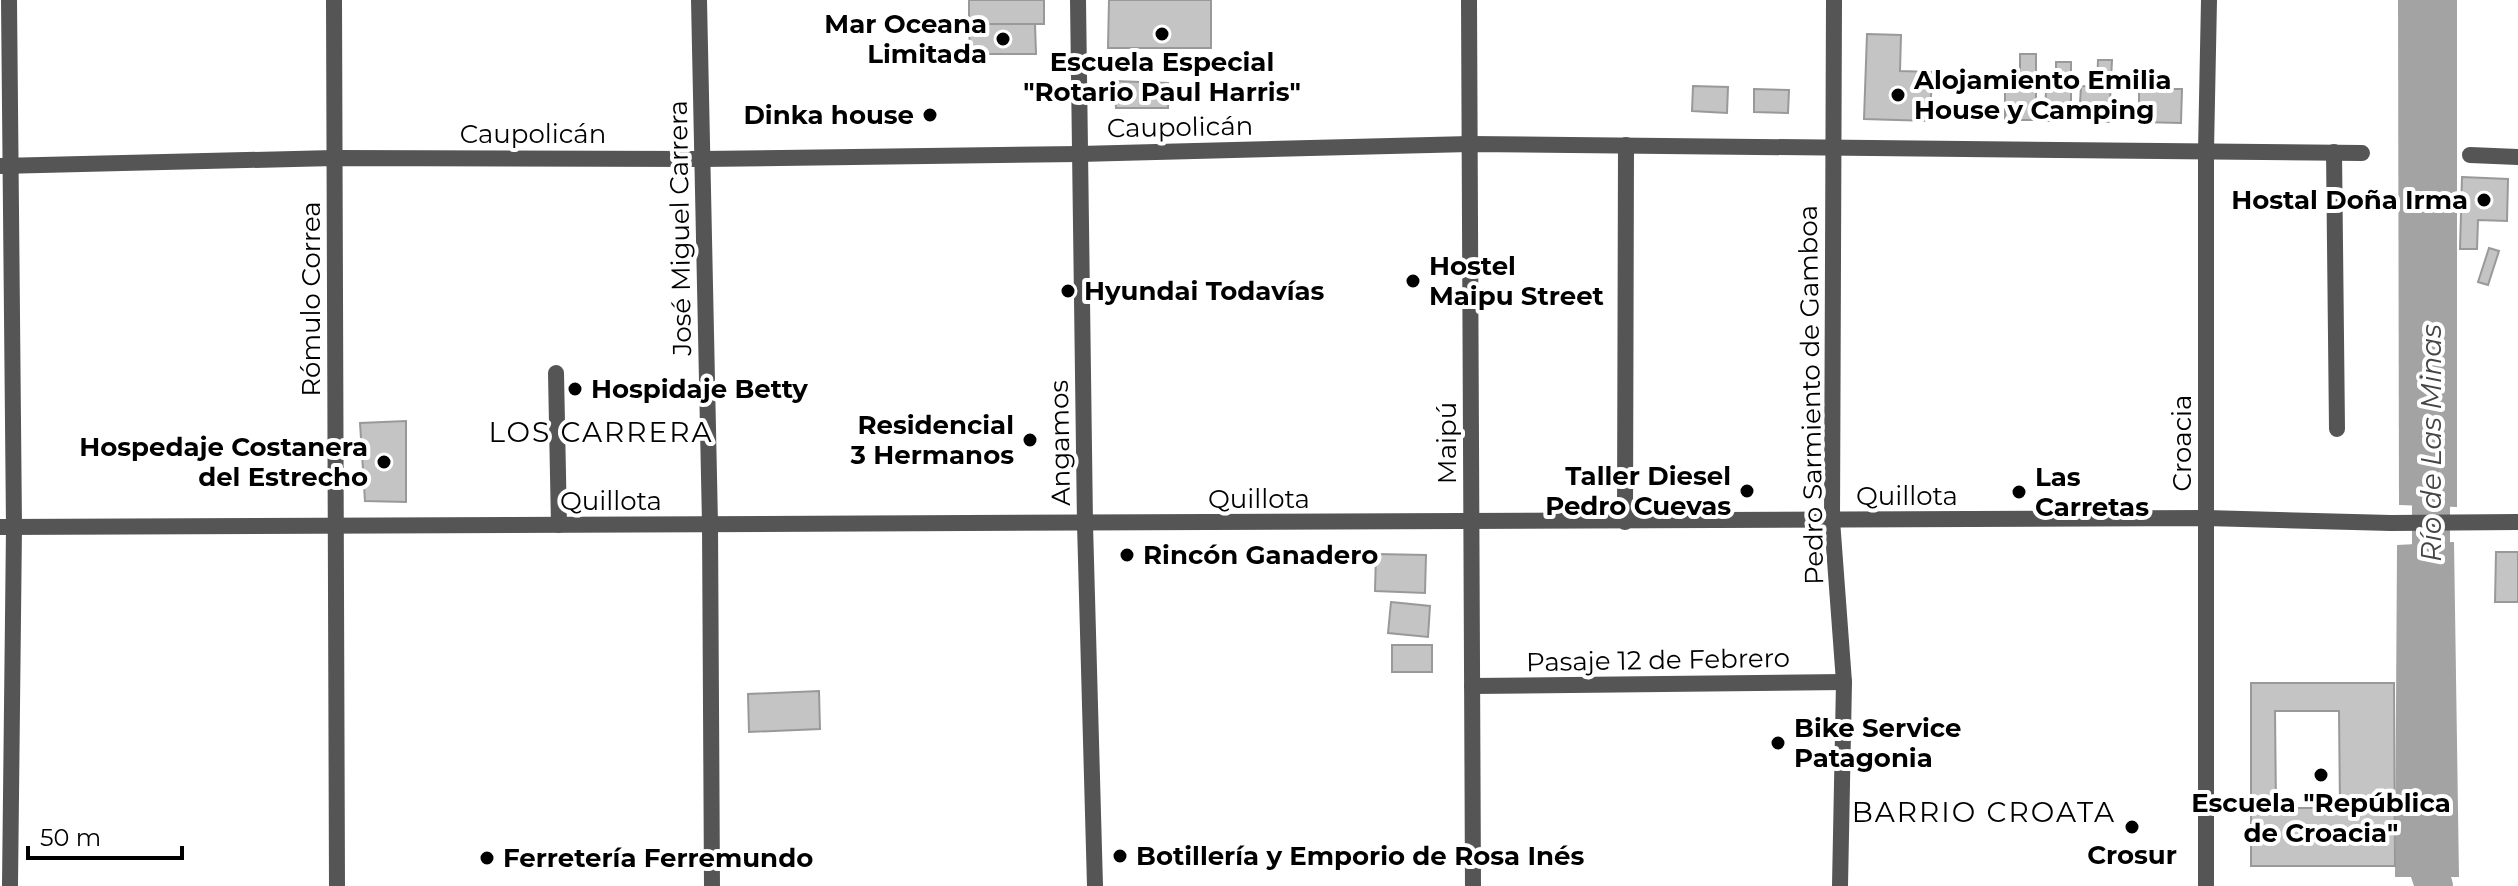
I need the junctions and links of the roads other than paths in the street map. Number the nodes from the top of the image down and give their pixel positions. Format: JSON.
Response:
{"nodes":[{"id":1,"x":9,"y":0,"type":"edge"},
{"id":2,"x":334,"y":0,"type":"edge"},
{"id":3,"x":699,"y":0,"type":"edge"},
{"id":4,"x":1078,"y":0,"type":"edge"},
{"id":5,"x":1469,"y":0,"type":"edge"},
{"id":6,"x":1834,"y":0,"type":"edge"},
{"id":7,"x":2209,"y":0,"type":"edge"},
{"id":8,"x":1470,"y":144,"type":"junction"},
{"id":9,"x":1626,"y":145,"type":"junction"},
{"id":10,"x":1832,"y":146,"type":"junction"},
{"id":11,"x":2206,"y":150,"type":"junction"},
{"id":12,"x":2334,"y":152,"type":"junction"},
{"id":13,"x":2362,"y":153,"type":"dead end"},
{"id":14,"x":1079,"y":154,"type":"junction"},
{"id":15,"x":2470,"y":155,"type":"dead end"},
{"id":16,"x":2518,"y":157,"type":"edge"},
{"id":17,"x":334,"y":158,"type":"junction"},
{"id":18,"x":702,"y":159,"type":"junction"},
{"id":19,"x":5,"y":166,"type":"edge"},
{"id":20,"x":556,"y":373,"type":"dead end"},
{"id":21,"x":2337,"y":429,"type":"dead end"},
{"id":22,"x":2206,"y":518,"type":"junction"},
{"id":23,"x":1832,"y":520,"type":"junction"},
{"id":24,"x":1471,"y":522,"type":"junction"},
{"id":25,"x":1625,"y":522,"type":"junction"},
{"id":26,"x":2518,"y":522,"type":"edge"},
{"id":27,"x":710,"y":524,"type":"junction"},
{"id":28,"x":1085,"y":524,"type":"junction"},
{"id":29,"x":559,"y":525,"type":"junction"},
{"id":30,"x":335,"y":526,"type":"junction"},
{"id":31,"x":7,"y":527,"type":"edge"},
{"id":32,"x":1844,"y":682,"type":"junction"},
{"id":33,"x":1472,"y":686,"type":"junction"},
{"id":34,"x":10,"y":886,"type":"edge"},
{"id":35,"x":337,"y":886,"type":"edge"},
{"id":36,"x":712,"y":886,"type":"edge"},
{"id":37,"x":1095,"y":886,"type":"edge"},
{"id":38,"x":1473,"y":886,"type":"edge"},
{"id":39,"x":1840,"y":886,"type":"edge"},
{"id":40,"x":2206,"y":886,"type":"edge"}],
"edges":[{"from":1,"to":19,"type":"street"},
{"from":2,"to":17,"type":"street","name":"Rómulo Correa"},
{"from":3,"to":18,"type":"street","name":"José Miguel Carrera"},
{"from":4,"to":14,"type":"street","name":"Angamos"},
{"from":5,"to":8,"type":"street","name":"Maipú"},
{"from":6,"to":10,"type":"street","name":"Pedro Sarmiento de Gamboa"},
{"from":7,"to":11,"type":"street","name":"Croacia"},
{"from":8,"to":9,"type":"street","name":"Caupolicán"},
{"from":8,"to":14,"type":"street","name":"Caupolicán"},
{"from":8,"to":24,"type":"street","name":"Maipú"},
{"from":9,"to":10,"type":"street","name":"Caupolicán"},
{"from":9,"to":25,"type":"street"},
{"from":10,"to":11,"type":"street","name":"Caupolicán"},
{"from":10,"to":23,"type":"street","name":"Pedro Sarmiento de Gamboa"},
{"from":11,"to":12,"type":"street","name":"Caupolicán"},
{"from":11,"to":22,"type":"street","name":"Croacia"},
{"from":12,"to":13,"type":"street","name":"Caupolicán"},
{"from":12,"to":21,"type":"street"},
{"from":14,"to":18,"type":"street","name":"Caupolicán"},
{"from":14,"to":28,"type":"street","name":"Angamos"},
{"from":15,"to":16,"type":"street"},
{"from":17,"to":18,"type":"street","name":"Caupolicán"},
{"from":17,"to":19,"type":"street","name":"Caupolicán"},
{"from":17,"to":30,"type":"street","name":"Rómulo Correa"},
{"from":18,"to":27,"type":"street","name":"José Miguel Carrera"},
{"from":19,"to":31,"type":"street"},
{"from":20,"to":29,"type":"street"},
{"from":22,"to":23,"type":"street","name":"Quillota"},
{"from":22,"to":26,"type":"street","name":"Quillota"},
{"from":22,"to":40,"type":"street","name":"Croacia"},
{"from":23,"to":25,"type":"street","name":"Quillota"},
{"from":23,"to":32,"type":"street","name":"Pedro Sarmiento de Gamboa"},
{"from":24,"to":25,"type":"street","name":"Quillota"},
{"from":24,"to":28,"type":"street","name":"Quillota"},
{"from":24,"to":33,"type":"street","name":"Maipú"},
{"from":27,"to":28,"type":"street","name":"Quillota"},
{"from":27,"to":29,"type":"street","name":"Quillota"},
{"from":27,"to":36,"type":"street","name":"José Miguel Carrera"},
{"from":28,"to":37,"type":"street","name":"Angamos"},
{"from":29,"to":30,"type":"street","name":"Quillota"},
{"from":30,"to":31,"type":"street","name":"Quillota"},
{"from":30,"to":35,"type":"street","name":"Rómulo Correa"},
{"from":31,"to":34,"type":"street"},
{"from":32,"to":33,"type":"street","name":"Pasaje 12 de Febrero"},
{"from":32,"to":39,"type":"street","name":"Pedro Sarmiento de Gamboa"},
{"from":33,"to":38,"type":"street","name":"Maipú"}]}
